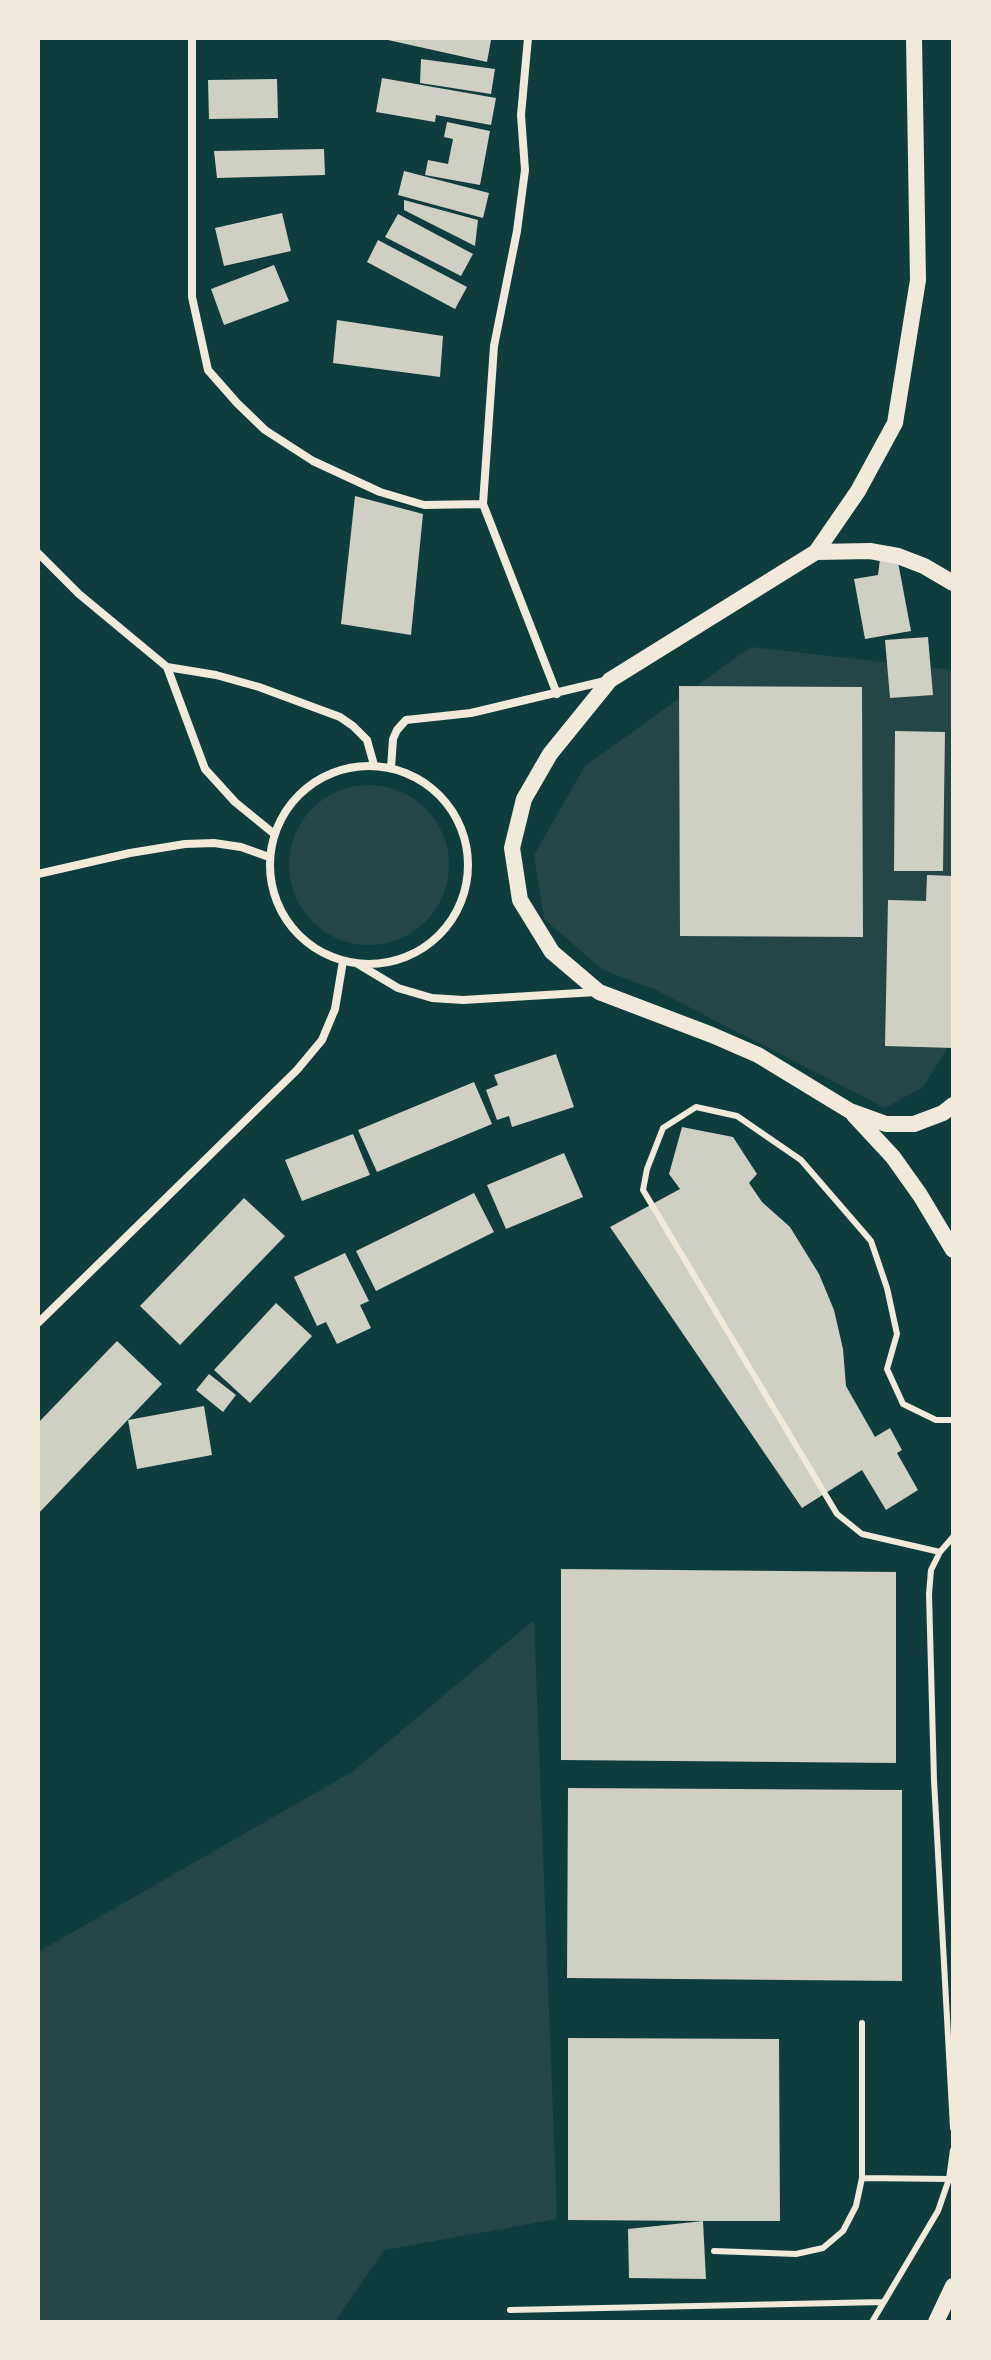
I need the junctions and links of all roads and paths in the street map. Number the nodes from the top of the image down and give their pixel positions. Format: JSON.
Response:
{"nodes":[{"id":1,"x":192,"y":38,"type":"edge"},
{"id":2,"x":528,"y":38,"type":"edge"},
{"id":3,"x":914,"y":38,"type":"edge"},
{"id":4,"x":483,"y":504,"type":"junction"},
{"id":5,"x":816,"y":552,"type":"junction"},
{"id":6,"x":38,"y":553,"type":"edge"},
{"id":7,"x":953,"y":583,"type":"edge"},
{"id":8,"x":167,"y":667,"type":"junction"},
{"id":9,"x":610,"y":680,"type":"junction"},
{"id":10,"x":557,"y":694,"type":"junction"},
{"id":11,"x":374,"y":765,"type":"junction"},
{"id":12,"x":391,"y":768,"type":"junction"},
{"id":13,"x":273,"y":833,"type":"junction"},
{"id":14,"x":269,"y":857,"type":"junction"},
{"id":15,"x":38,"y":874,"type":"edge"},
{"id":16,"x":343,"y":961,"type":"junction"},
{"id":17,"x":357,"y":964,"type":"junction"},
{"id":18,"x":599,"y":992,"type":"junction"},
{"id":19,"x":953,"y":1105,"type":"edge"},
{"id":20,"x":850,"y":1111,"type":"junction"},
{"id":21,"x":953,"y":1250,"type":"edge"},
{"id":22,"x":38,"y":1323,"type":"edge"},
{"id":23,"x":953,"y":1420,"type":"edge"},
{"id":24,"x":953,"y":1537,"type":"edge"},
{"id":25,"x":940,"y":1552,"type":"junction"},
{"id":26,"x":862,"y":2023,"type":"dead end"},
{"id":27,"x":953,"y":2128,"type":"edge"},
{"id":28,"x":953,"y":2150,"type":"edge"},
{"id":29,"x":862,"y":2178,"type":"junction"},
{"id":30,"x":949,"y":2179,"type":"junction"},
{"id":31,"x":714,"y":2251,"type":"dead end"},
{"id":32,"x":953,"y":2286,"type":"edge"},
{"id":33,"x":883,"y":2302,"type":"junction"},
{"id":34,"x":510,"y":2310,"type":"dead end"},
{"id":35,"x":872,"y":2322,"type":"edge"},
{"id":36,"x":936,"y":2322,"type":"edge"}],
"edges":[{"from":1,"to":4,"type":"street"},
{"from":2,"to":4,"type":"street"},
{"from":3,"to":5,"type":"main road"},
{"from":4,"to":10,"type":"street"},
{"from":5,"to":7,"type":"main road"},
{"from":5,"to":9,"type":"main road"},
{"from":6,"to":8,"type":"street"},
{"from":8,"to":11,"type":"street"},
{"from":8,"to":13,"type":"street"},
{"from":9,"to":10,"type":"street"},
{"from":9,"to":18,"type":"main road"},
{"from":10,"to":12,"type":"street"},
{"from":11,"to":12,"type":"street"},
{"from":11,"to":13,"type":"street"},
{"from":12,"to":17,"type":"street"},
{"from":13,"to":14,"type":"street"},
{"from":14,"to":15,"type":"street"},
{"from":14,"to":16,"type":"street"},
{"from":16,"to":17,"type":"street"},
{"from":16,"to":22,"type":"street"},
{"from":17,"to":18,"type":"street"},
{"from":18,"to":20,"type":"main road"},
{"from":19,"to":20,"type":"main road"},
{"from":20,"to":21,"type":"main road"},
{"from":23,"to":25,"type":"lane"},
{"from":24,"to":25,"type":"lane"},
{"from":25,"to":27,"type":"lane"},
{"from":26,"to":29,"type":"lane"},
{"from":28,"to":30,"type":"lane"},
{"from":29,"to":30,"type":"lane"},
{"from":29,"to":31,"type":"lane"},
{"from":30,"to":33,"type":"lane"},
{"from":32,"to":36,"type":"main road"},
{"from":33,"to":34,"type":"lane"},
{"from":33,"to":35,"type":"lane"}]}
